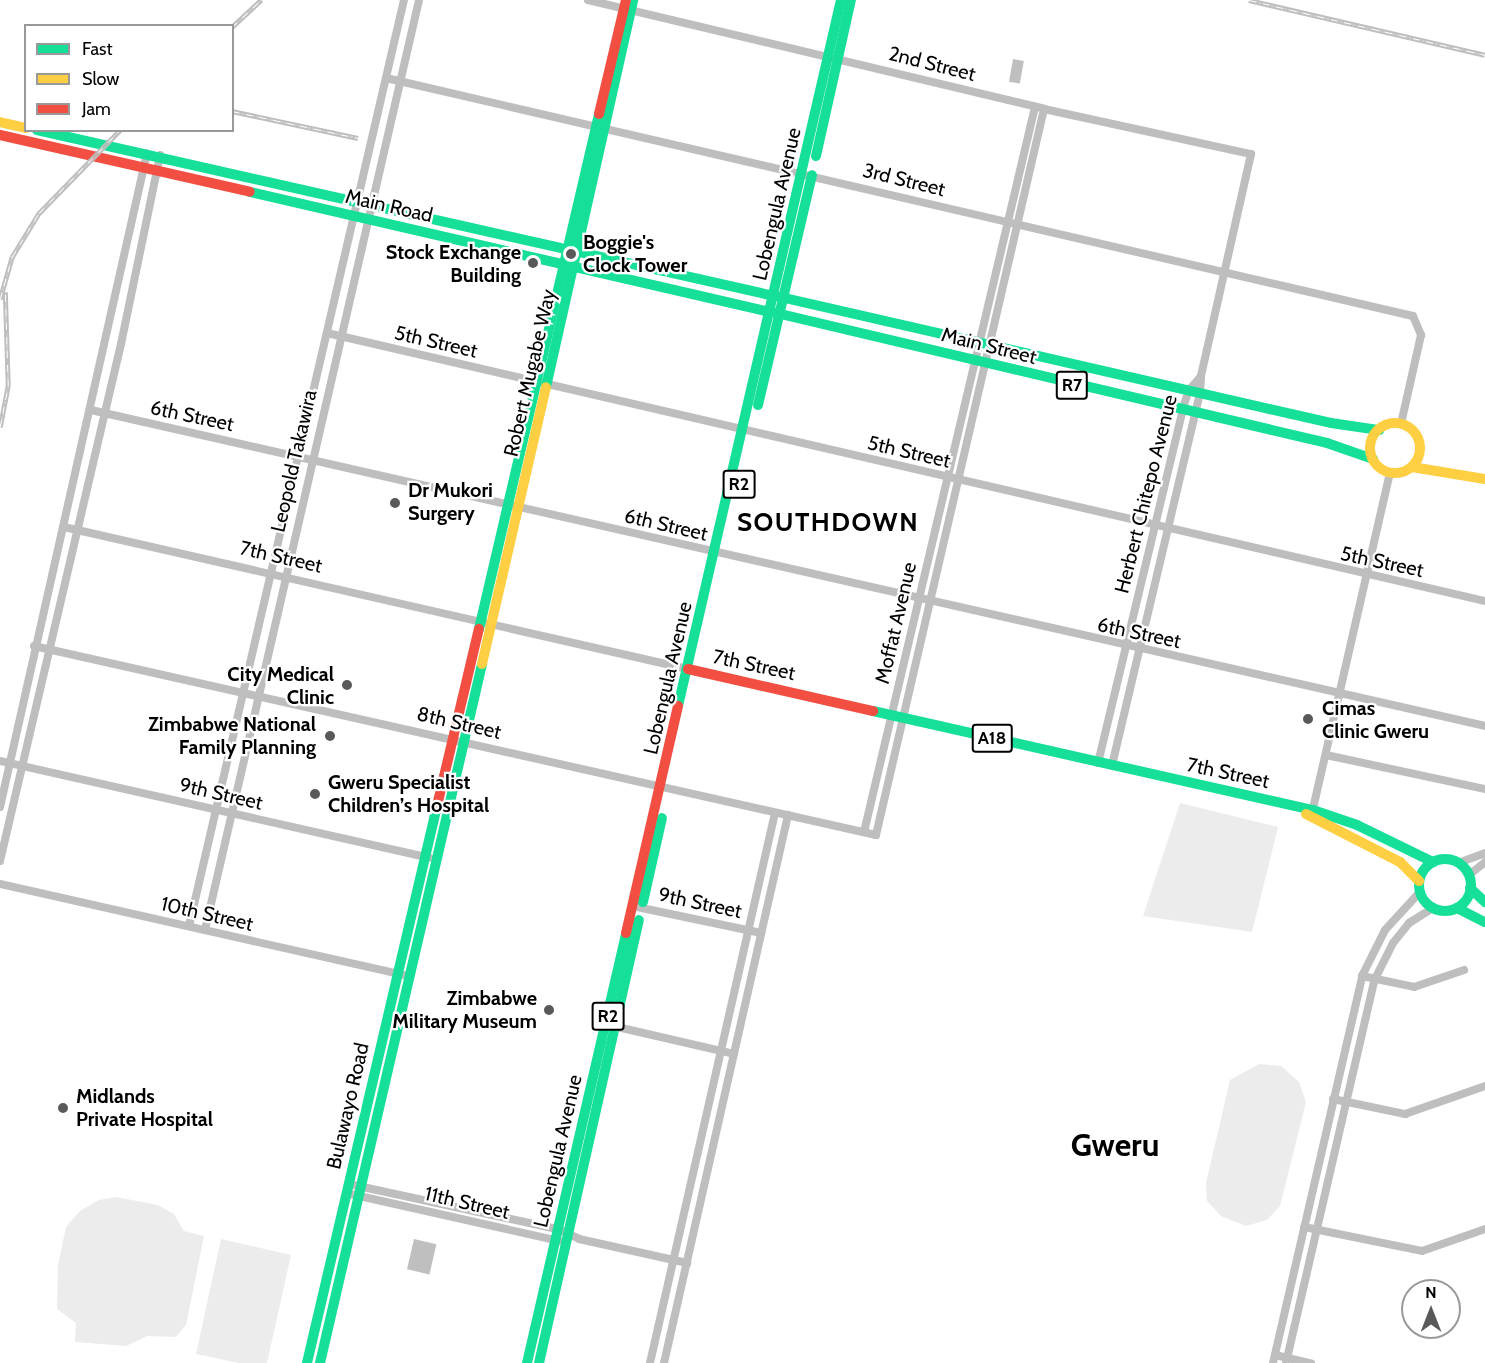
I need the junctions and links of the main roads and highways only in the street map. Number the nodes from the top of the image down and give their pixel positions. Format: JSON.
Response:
{"nodes":[{"id":1,"x":841,"y":0,"type":"edge"},
{"id":2,"x":851,"y":0,"type":"edge"},
{"id":3,"x":628,"y":4,"type":"edge"},
{"id":4,"x":833,"y":56,"type":"junction"},
{"id":5,"x":0,"y":122,"type":"edge"},
{"id":6,"x":24,"y":128,"type":"edge"},
{"id":7,"x":47,"y":132,"type":"edge"},
{"id":8,"x":0,"y":135,"type":"edge"},
{"id":9,"x":249,"y":176,"type":"junction"},
{"id":10,"x":245,"y":190,"type":"junction"},
{"id":11,"x":572,"y":249,"type":"junction"},
{"id":12,"x":569,"y":266,"type":"junction"},
{"id":13,"x":779,"y":297,"type":"junction"},
{"id":14,"x":775,"y":313,"type":"junction"},
{"id":15,"x":857,"y":314,"type":"junction"},
{"id":16,"x":914,"y":327,"type":"junction"},
{"id":17,"x":853,"y":332,"type":"junction"},
{"id":18,"x":909,"y":346,"type":"junction"},
{"id":19,"x":1054,"y":359,"type":"junction"},
{"id":20,"x":1122,"y":374,"type":"junction"},
{"id":21,"x":1048,"y":379,"type":"junction"},
{"id":22,"x":1117,"y":395,"type":"junction"},
{"id":23,"x":1265,"y":408,"type":"junction"},
{"id":24,"x":1331,"y":423,"type":"junction"},
{"id":25,"x":1260,"y":427,"type":"junction"},
{"id":26,"x":1378,"y":430,"type":"junction"},
{"id":27,"x":1327,"y":443,"type":"junction"},
{"id":28,"x":1420,"y":448,"type":"junction"},
{"id":29,"x":1373,"y":459,"type":"junction"},
{"id":30,"x":1412,"y":467,"type":"junction"},
{"id":31,"x":1446,"y":470,"type":"junction"},
{"id":32,"x":1485,"y":479,"type":"edge"},
{"id":33,"x":691,"y":670,"type":"junction"},
{"id":34,"x":1312,"y":814,"type":"junction"},
{"id":35,"x":429,"y":858,"type":"joint"},
{"id":36,"x":1433,"y":862,"type":"junction"},
{"id":37,"x":1419,"y":887,"type":"junction"},
{"id":38,"x":1470,"y":888,"type":"junction"},
{"id":39,"x":1485,"y":902,"type":"edge"},
{"id":40,"x":1457,"y":908,"type":"junction"},
{"id":41,"x":1485,"y":922,"type":"edge"},
{"id":42,"x":402,"y":975,"type":"junction"},
{"id":43,"x":611,"y":1025,"type":"junction"},
{"id":44,"x":307,"y":1363,"type":"edge"},
{"id":45,"x":320,"y":1363,"type":"edge"},
{"id":46,"x":527,"y":1363,"type":"edge"},
{"id":47,"x":539,"y":1363,"type":"edge"}],
"edges":[{"from":1,"to":4,"type":"main road","name":"Lobengula Avenue","number":"R2"},
{"from":2,"to":4,"type":"main road","name":"Lobengula Avenue","number":"R2"},
{"from":3,"to":11,"type":"main road","name":"Robert Mugabe Way"},
{"from":4,"to":13,"type":"main road","name":"Lobengula Avenue","number":"R2"},
{"from":5,"to":6,"type":"main road"},
{"from":7,"to":9,"type":"main road","name":"Main Road"},
{"from":8,"to":10,"type":"main road","name":"Main Road"},
{"from":9,"to":10,"type":"main road"},
{"from":9,"to":11,"type":"main road","name":"Main Road"},
{"from":10,"to":12,"type":"main road","name":"Main Road"},
{"from":11,"to":12,"type":"main road","name":"Robert Mugabe Way"},
{"from":11,"to":13,"type":"main road","name":"Main Road"},
{"from":12,"to":14,"type":"main road","name":"Main Road"},
{"from":12,"to":35,"type":"main road","name":"Robert Mugabe Way"},
{"from":13,"to":14,"type":"main road","name":"Lobengula Avenue","number":"R2"},
{"from":13,"to":15,"type":"main road","name":"Main Street","number":"R7"},
{"from":14,"to":17,"type":"main road","name":"Main Street","number":"R7"},
{"from":14,"to":33,"type":"main road","name":"Lobengula Avenue","number":"R2"},
{"from":15,"to":16,"type":"main road","name":"Main Street","number":"R7"},
{"from":15,"to":17,"type":"main road"},
{"from":16,"to":18,"type":"main road"},
{"from":16,"to":19,"type":"main road","name":"Main Street","number":"R7"},
{"from":17,"to":18,"type":"main road","name":"Main Street","number":"R7"},
{"from":18,"to":21,"type":"main road","name":"Main Street","number":"R7"},
{"from":19,"to":20,"type":"main road","name":"Main Street","number":"R7"},
{"from":19,"to":21,"type":"main road"},
{"from":20,"to":22,"type":"main road"},
{"from":20,"to":23,"type":"main road","name":"Main Street","number":"R7"},
{"from":21,"to":22,"type":"main road","name":"Main Street","number":"R7"},
{"from":22,"to":25,"type":"main road","name":"Main Street","number":"R7"},
{"from":23,"to":24,"type":"main road","name":"Main Street","number":"R7"},
{"from":23,"to":25,"type":"main road"},
{"from":24,"to":26,"type":"main road","name":"Main Street","number":"R7"},
{"from":24,"to":27,"type":"main road"},
{"from":25,"to":27,"type":"main road","name":"Main Street","number":"R7"},
{"from":26,"to":28,"type":"main road","name":"Main Street","number":"R7"},
{"from":26,"to":29,"type":"main road"},
{"from":27,"to":29,"type":"main road","name":"Main Street","number":"R7"},
{"from":28,"to":30,"type":"main road"},
{"from":28,"to":31,"type":"main road"},
{"from":29,"to":30,"type":"main road","name":"Main Street","number":"R7"},
{"from":30,"to":31,"type":"main road"},
{"from":31,"to":32,"type":"main road"},
{"from":33,"to":34,"type":"main road","name":"7th Street","number":"A18"},
{"from":33,"to":43,"type":"main road","name":"Lobengula Avenue","number":"R2"},
{"from":34,"to":36,"type":"main road","name":"7th Street","number":"A18"},
{"from":34,"to":37,"type":"main road","name":"7th Street","number":"A18"},
{"from":35,"to":42,"type":"main road","name":"Bulawayo Road"},
{"from":36,"to":37,"type":"main road"},
{"from":36,"to":38,"type":"main road","number":"A18"},
{"from":37,"to":40,"type":"main road","number":"A18"},
{"from":38,"to":39,"type":"main road"},
{"from":38,"to":40,"type":"main road"},
{"from":40,"to":41,"type":"main road"},
{"from":42,"to":44,"type":"main road","name":"Bulawayo Road"},
{"from":42,"to":45,"type":"main road","name":"Bulawayo Road"},
{"from":43,"to":46,"type":"main road","name":"Lobengula Avenue","number":"R2"},
{"from":43,"to":47,"type":"main road","name":"Lobengula Avenue","number":"R2"}]}
